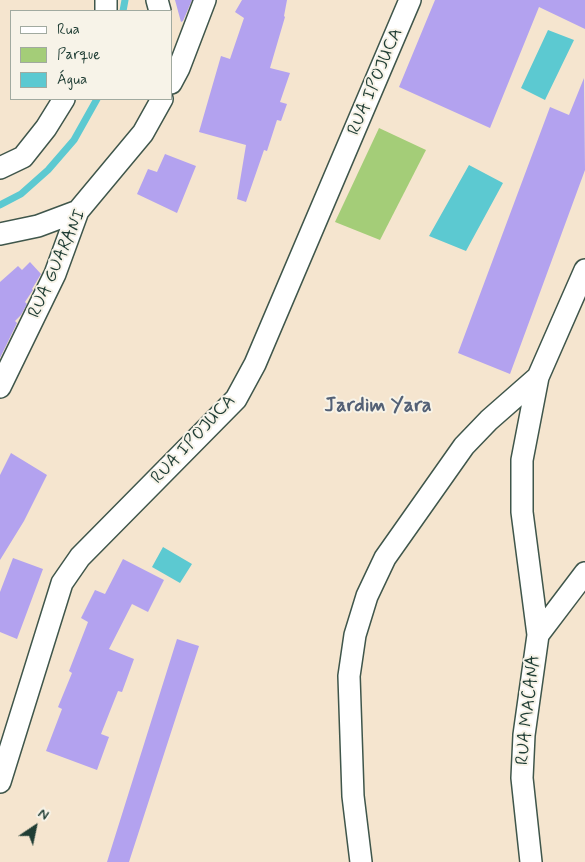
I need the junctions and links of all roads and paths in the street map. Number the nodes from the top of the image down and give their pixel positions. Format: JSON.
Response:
{"nodes":[{"id":1,"x":205,"y":0,"type":"edge"},
{"id":2,"x":410,"y":0,"type":"edge"},
{"id":3,"x":172,"y":53,"type":"edge"},
{"id":4,"x":175,"y":75,"type":"edge"},
{"id":5,"x":63,"y":100,"type":"edge"},
{"id":6,"x":161,"y":100,"type":"edge"},
{"id":7,"x":0,"y":168,"type":"edge"},
{"id":8,"x":78,"y":211,"type":"junction"},
{"id":9,"x":0,"y":234,"type":"edge"},
{"id":10,"x":585,"y":270,"type":"edge"},
{"id":11,"x":538,"y":377,"type":"junction"},
{"id":12,"x":0,"y":387,"type":"edge"},
{"id":13,"x":585,"y":573,"type":"edge"},
{"id":14,"x":538,"y":635,"type":"junction"},
{"id":15,"x":0,"y":782,"type":"edge"},
{"id":16,"x":361,"y":862,"type":"edge"},
{"id":17,"x":531,"y":862,"type":"edge"}],
"edges":[{"from":1,"to":4,"type":"street"},
{"from":2,"to":15,"type":"street","name":"RUA IPOJUCA"},
{"from":3,"to":4,"type":"street"},
{"from":5,"to":7,"type":"street"},
{"from":6,"to":8,"type":"street","name":"RUA GUARANI"},
{"from":8,"to":9,"type":"street"},
{"from":8,"to":12,"type":"street","name":"RUA GUARANI"},
{"from":10,"to":11,"type":"street"},
{"from":11,"to":14,"type":"street"},
{"from":11,"to":16,"type":"street"},
{"from":13,"to":14,"type":"street","name":"RUA MACANA"},
{"from":14,"to":17,"type":"street","name":"RUA MACANA"}]}
